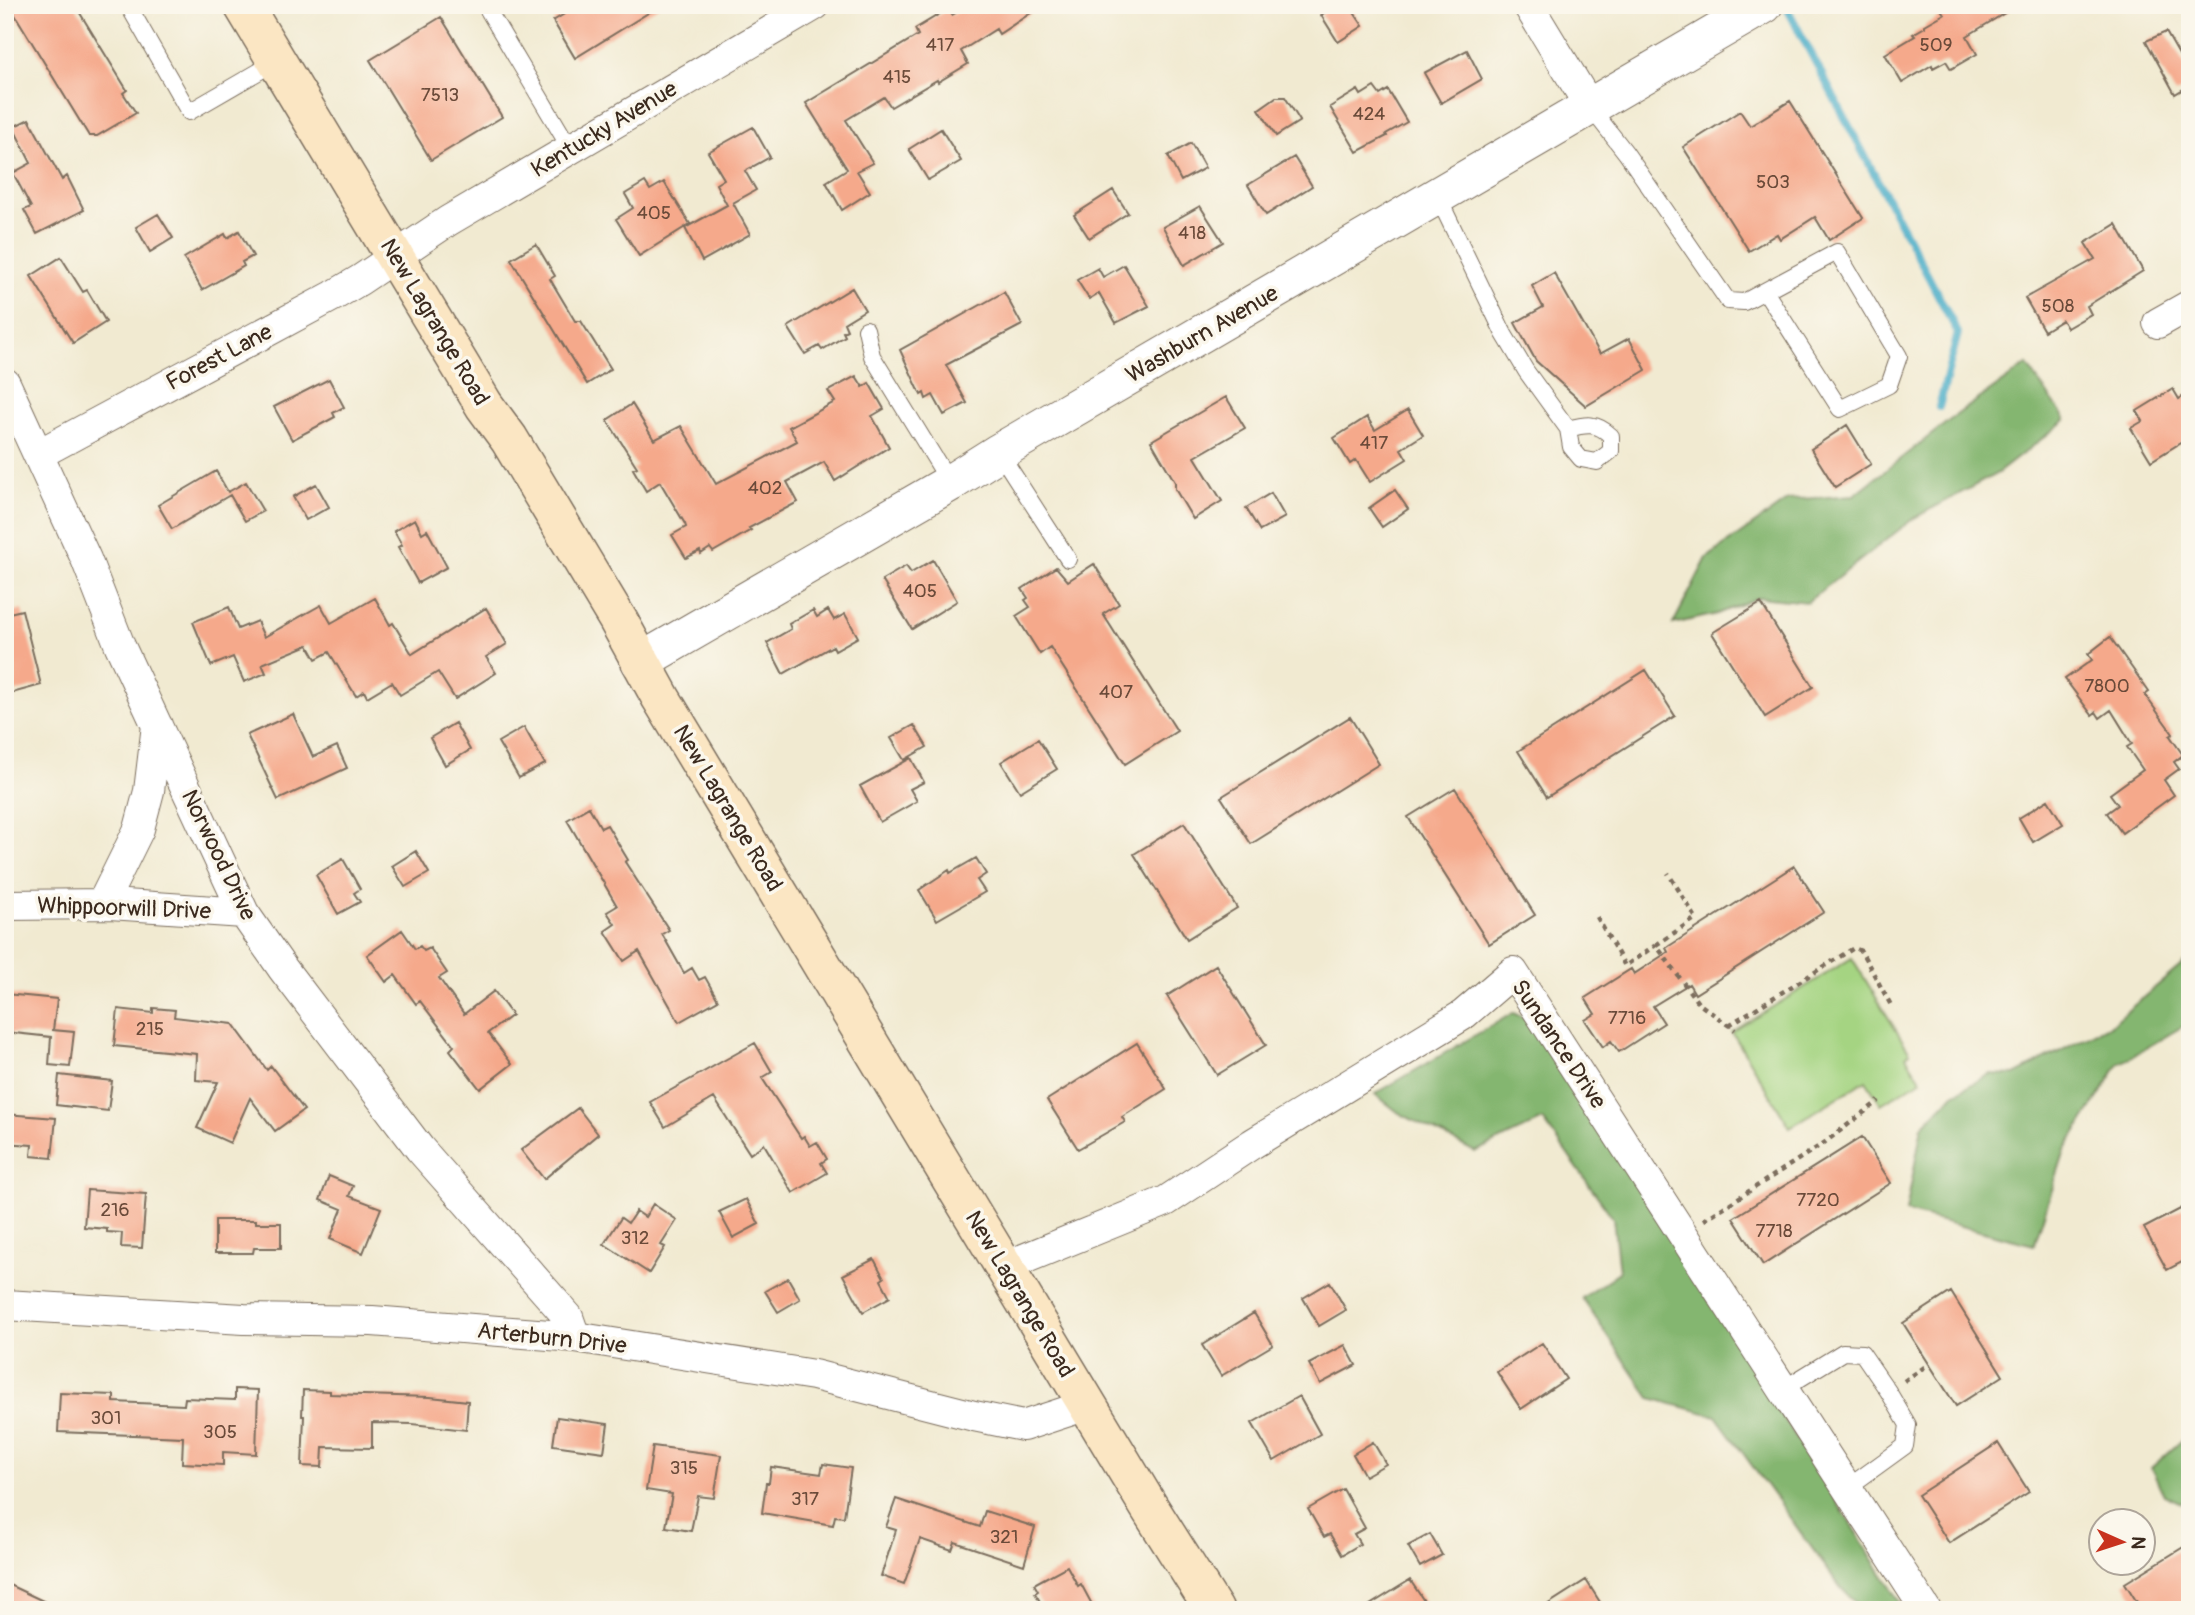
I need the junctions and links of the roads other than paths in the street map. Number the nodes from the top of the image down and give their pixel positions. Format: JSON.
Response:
{"nodes":[{"id":1,"x":128,"y":5,"type":"edge"},
{"id":2,"x":243,"y":5,"type":"edge"},
{"id":3,"x":485,"y":5,"type":"edge"},
{"id":4,"x":815,"y":5,"type":"edge"},
{"id":5,"x":1528,"y":5,"type":"edge"},
{"id":6,"x":1763,"y":5,"type":"edge"},
{"id":7,"x":277,"y":61,"type":"junction"},
{"id":8,"x":1590,"y":107,"type":"junction"},
{"id":9,"x":570,"y":148,"type":"junction"},
{"id":10,"x":1437,"y":197,"type":"junction"},
{"id":11,"x":395,"y":256,"type":"junction"},
{"id":12,"x":1765,"y":291,"type":"junction"},
{"id":13,"x":2190,"y":305,"type":"edge"},
{"id":14,"x":2158,"y":323,"type":"dead end"},
{"id":15,"x":866,"y":329,"type":"dead end"},
{"id":16,"x":5,"y":383,"type":"edge"},
{"id":17,"x":1568,"y":429,"type":"dead end"},
{"id":18,"x":999,"y":452,"type":"junction"},
{"id":19,"x":39,"y":454,"type":"junction"},
{"id":20,"x":950,"y":483,"type":"junction"},
{"id":21,"x":1068,"y":559,"type":"dead end"},
{"id":22,"x":640,"y":662,"type":"junction"},
{"id":23,"x":157,"y":725,"type":"junction"},
{"id":24,"x":102,"y":904,"type":"junction"},
{"id":25,"x":5,"y":905,"type":"edge"},
{"id":26,"x":244,"y":913,"type":"junction"},
{"id":27,"x":1004,"y":1267,"type":"junction"},
{"id":28,"x":5,"y":1305,"type":"edge"},
{"id":29,"x":575,"y":1336,"type":"junction"},
{"id":30,"x":1783,"y":1389,"type":"junction"},
{"id":31,"x":1087,"y":1405,"type":"junction"},
{"id":32,"x":1847,"y":1488,"type":"junction"},
{"id":33,"x":1214,"y":1610,"type":"edge"},
{"id":34,"x":1926,"y":1610,"type":"edge"}],
"edges":[{"from":1,"to":7,"type":"lane"},
{"from":2,"to":7,"type":"main road","name":"New Lagrange Road"},
{"from":3,"to":9,"type":"lane"},
{"from":4,"to":9,"type":"street","name":"Kentucky Avenue"},
{"from":5,"to":8,"type":"street"},
{"from":6,"to":8,"type":"street","name":"Washburn Avenue"},
{"from":7,"to":11,"type":"main road","name":"New Lagrange Road"},
{"from":8,"to":10,"type":"street","name":"Washburn Avenue"},
{"from":8,"to":12,"type":"lane"},
{"from":9,"to":11,"type":"street","name":"Kentucky Avenue"},
{"from":10,"to":17,"type":"lane"},
{"from":10,"to":18,"type":"street","name":"Washburn Avenue"},
{"from":11,"to":19,"type":"street","name":"Forest Lane"},
{"from":11,"to":22,"type":"main road","name":"New Lagrange Road"},
{"from":12,"to":12,"type":"lane"},
{"from":13,"to":14,"type":"street"},
{"from":15,"to":20,"type":"lane"},
{"from":16,"to":19,"type":"street","name":"Norwood Drive"},
{"from":18,"to":20,"type":"street","name":"Washburn Avenue"},
{"from":18,"to":21,"type":"lane"},
{"from":19,"to":23,"type":"street","name":"Norwood Drive"},
{"from":20,"to":22,"type":"street","name":"Washburn Avenue"},
{"from":22,"to":27,"type":"main road","name":"New Lagrange Road"},
{"from":23,"to":24,"type":"street"},
{"from":23,"to":26,"type":"street","name":"Norwood Drive"},
{"from":24,"to":25,"type":"street","name":"Whippoorwill Drive"},
{"from":24,"to":26,"type":"street","name":"Whippoorwill Drive"},
{"from":26,"to":29,"type":"street","name":"Norwood Drive"},
{"from":27,"to":30,"type":"street","name":"Sundance Drive"},
{"from":27,"to":31,"type":"main road","name":"New Lagrange Road"},
{"from":28,"to":29,"type":"street","name":"Arterburn Drive"},
{"from":29,"to":31,"type":"street","name":"Arterburn Drive"},
{"from":30,"to":32,"type":"street","name":"Sundance Drive"},
{"from":30,"to":32,"type":"lane"},
{"from":31,"to":33,"type":"main road","name":"New Lagrange Road"},
{"from":32,"to":34,"type":"street","name":"Sundance Drive"}]}
